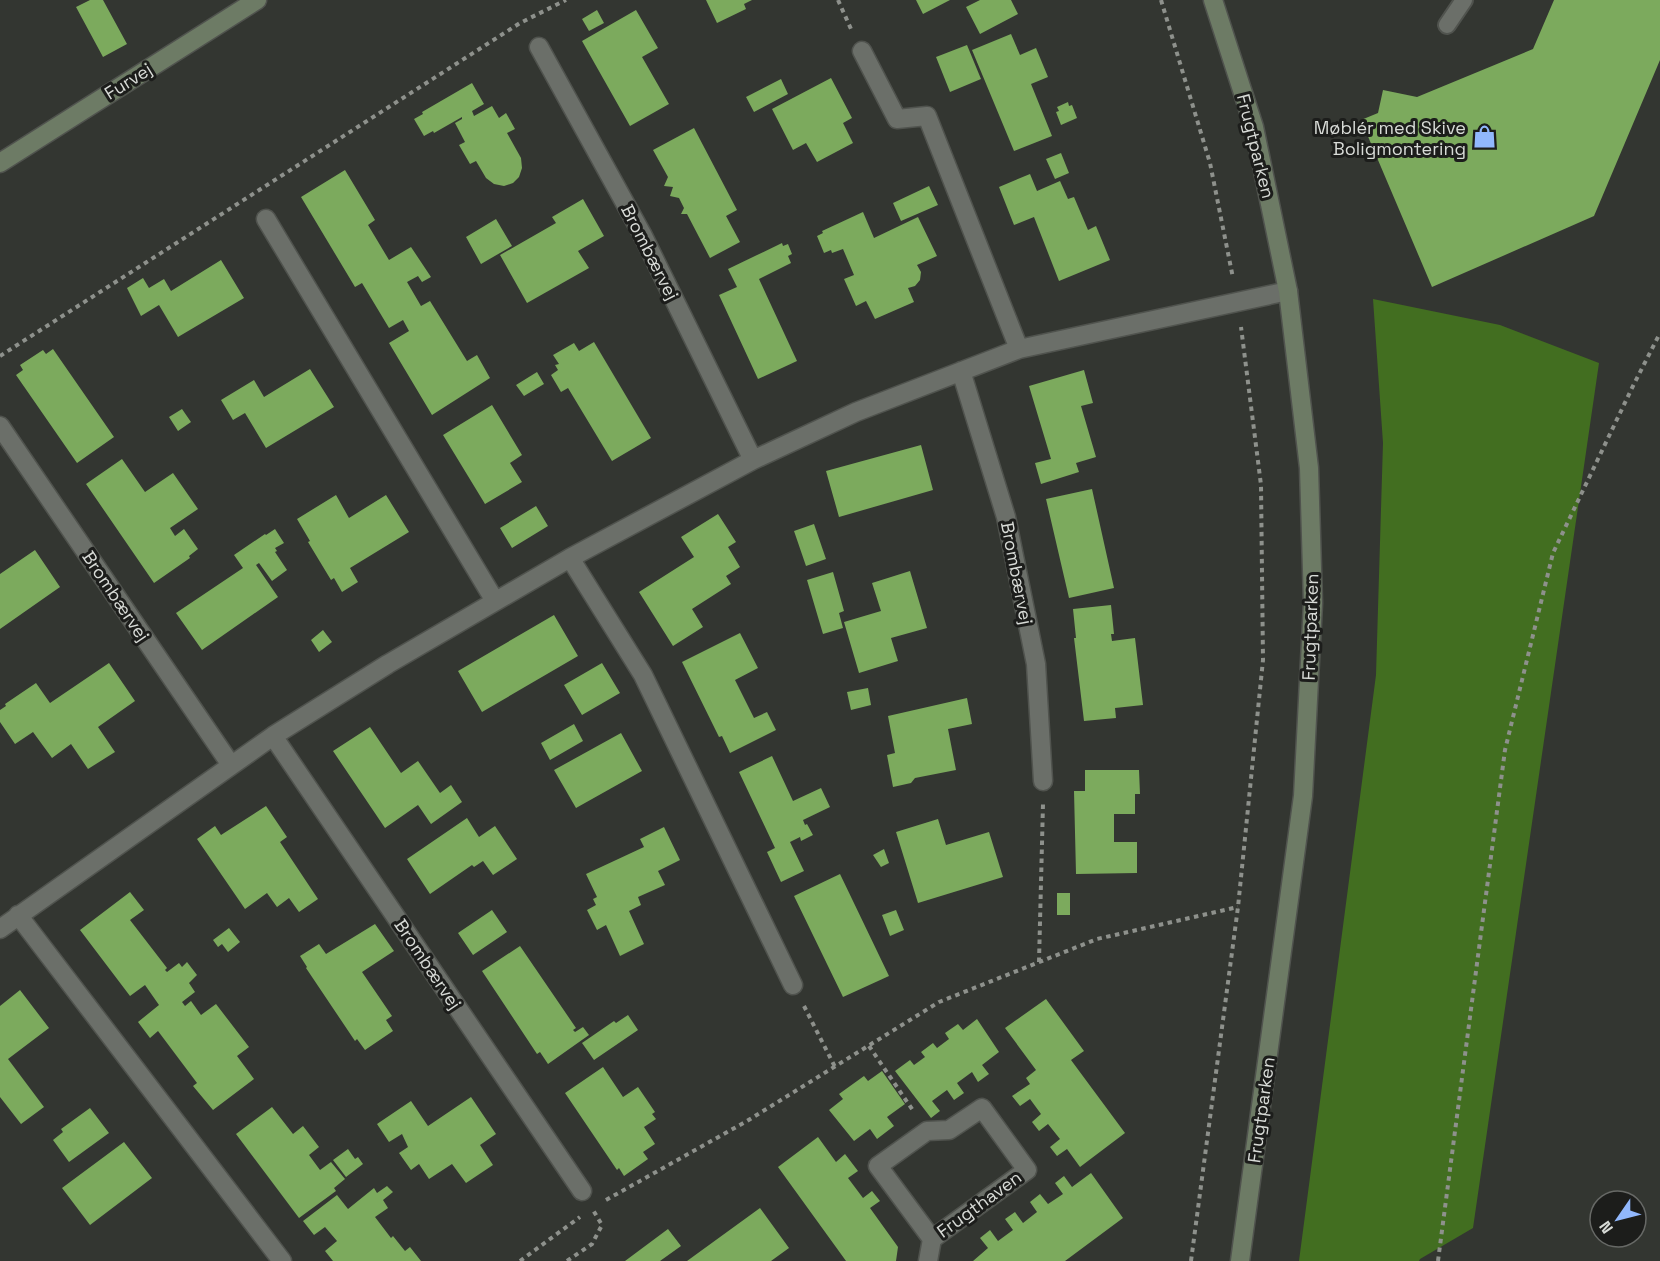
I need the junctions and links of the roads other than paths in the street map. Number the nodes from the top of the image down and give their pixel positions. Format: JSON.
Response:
{"nodes":[{"id":1,"x":257,"y":0,"type":"edge"},
{"id":2,"x":1213,"y":0,"type":"edge"},
{"id":3,"x":1464,"y":0,"type":"edge"},
{"id":4,"x":1447,"y":25,"type":"dead end"},
{"id":5,"x":539,"y":48,"type":"dead end"},
{"id":6,"x":862,"y":51,"type":"road end"},
{"id":7,"x":0,"y":163,"type":"edge"},
{"id":8,"x":266,"y":219,"type":"dead end"},
{"id":9,"x":1288,"y":291,"type":"junction"},
{"id":10,"x":1019,"y":349,"type":"junction"},
{"id":11,"x":961,"y":371,"type":"junction"},
{"id":12,"x":0,"y":426,"type":"edge"},
{"id":13,"x":753,"y":460,"type":"junction"},
{"id":14,"x":570,"y":558,"type":"junction"},
{"id":15,"x":495,"y":601,"type":"junction"},
{"id":16,"x":273,"y":736,"type":"junction"},
{"id":17,"x":231,"y":765,"type":"junction"},
{"id":18,"x":1043,"y":781,"type":"road end"},
{"id":19,"x":18,"y":915,"type":"junction"},
{"id":20,"x":0,"y":929,"type":"edge"},
{"id":21,"x":793,"y":985,"type":"road end"},
{"id":22,"x":582,"y":1191,"type":"road end"},
{"id":23,"x":932,"y":1239,"type":"junction"},
{"id":24,"x":282,"y":1261,"type":"edge"},
{"id":25,"x":928,"y":1261,"type":"edge"},
{"id":26,"x":1240,"y":1261,"type":"edge"}],
"edges":[{"from":1,"to":7,"type":"street","name":"Furvej"},
{"from":2,"to":9,"type":"street","name":"Frugtparken"},
{"from":3,"to":4,"type":"lane"},
{"from":5,"to":13,"type":"street","name":"Brombærvej"},
{"from":6,"to":10,"type":"street"},
{"from":8,"to":15,"type":"street"},
{"from":9,"to":10,"type":"street"},
{"from":9,"to":26,"type":"street","name":"Frugtparken"},
{"from":10,"to":11,"type":"street"},
{"from":11,"to":13,"type":"street"},
{"from":11,"to":18,"type":"street","name":"Brombærvej"},
{"from":12,"to":17,"type":"street","name":"Brombærvej"},
{"from":13,"to":14,"type":"street"},
{"from":14,"to":15,"type":"street"},
{"from":14,"to":21,"type":"street"},
{"from":15,"to":16,"type":"street"},
{"from":16,"to":17,"type":"street"},
{"from":16,"to":22,"type":"street","name":"Brombærvej"},
{"from":17,"to":19,"type":"street"},
{"from":19,"to":20,"type":"street"},
{"from":19,"to":24,"type":"street"},
{"from":23,"to":23,"type":"street","name":"Frugthaven"},
{"from":23,"to":25,"type":"street","name":"Frugthaven"}]}
